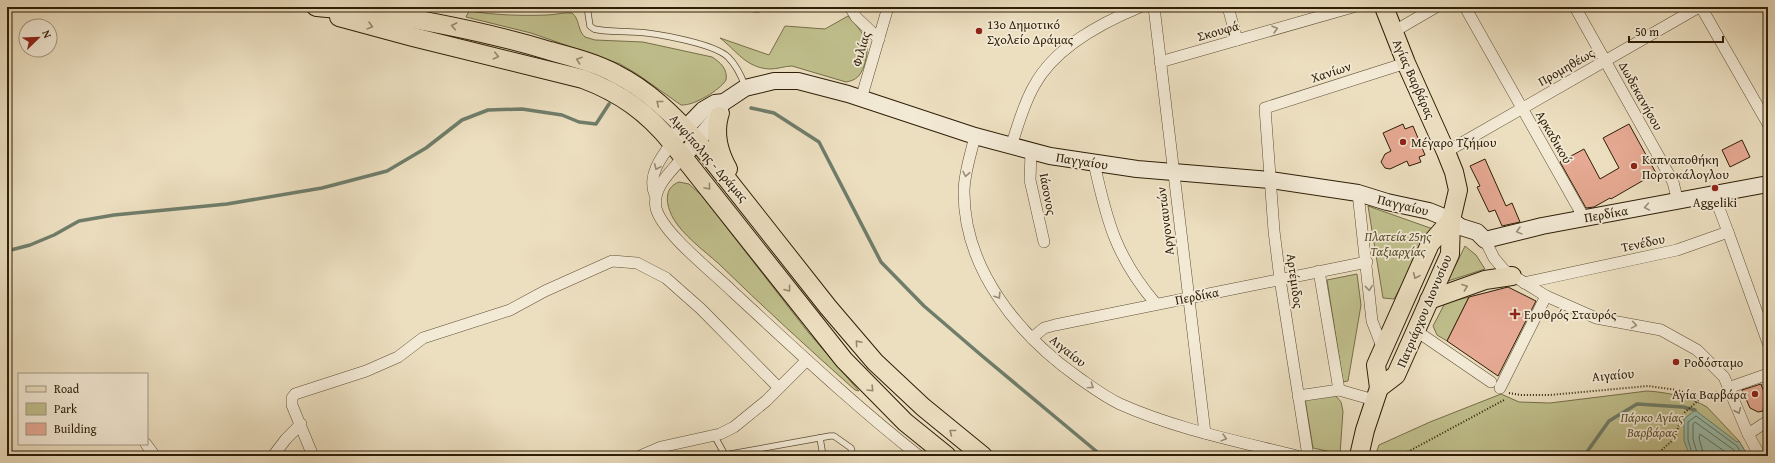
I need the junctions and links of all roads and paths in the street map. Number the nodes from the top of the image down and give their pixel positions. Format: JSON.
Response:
{"nodes":[{"id":1,"x":318,"y":7,"type":"edge"},
{"id":2,"x":850,"y":7,"type":"edge"},
{"id":3,"x":888,"y":7,"type":"edge"},
{"id":4,"x":1140,"y":7,"type":"edge"},
{"id":5,"x":1154,"y":7,"type":"edge"},
{"id":6,"x":1228,"y":7,"type":"edge"},
{"id":7,"x":1353,"y":7,"type":"edge"},
{"id":8,"x":1384,"y":7,"type":"edge"},
{"id":9,"x":1436,"y":7,"type":"edge"},
{"id":10,"x":1465,"y":7,"type":"edge"},
{"id":11,"x":1575,"y":7,"type":"edge"},
{"id":12,"x":1700,"y":7,"type":"edge"},
{"id":13,"x":588,"y":13,"type":"dead end"},
{"id":14,"x":1393,"y":32,"type":"junction"},
{"id":15,"x":879,"y":39,"type":"junction"},
{"id":16,"x":1237,"y":40,"type":"junction"},
{"id":17,"x":1605,"y":61,"type":"junction"},
{"id":18,"x":1160,"y":62,"type":"junction"},
{"id":19,"x":1406,"y":63,"type":"junction"},
{"id":20,"x":742,"y":90,"type":"junction"},
{"id":21,"x":630,"y":92,"type":"junction"},
{"id":22,"x":862,"y":98,"type":"junction"},
{"id":23,"x":1764,"y":106,"type":"edge"},
{"id":24,"x":1265,"y":108,"type":"joint"},
{"id":25,"x":722,"y":109,"type":"junction"},
{"id":26,"x":1521,"y":109,"type":"junction"},
{"id":27,"x":1768,"y":124,"type":"edge"},
{"id":28,"x":691,"y":134,"type":"junction"},
{"id":29,"x":975,"y":136,"type":"junction"},
{"id":30,"x":672,"y":143,"type":"junction"},
{"id":31,"x":1011,"y":146,"type":"junction"},
{"id":32,"x":1031,"y":152,"type":"junction"},
{"id":33,"x":1446,"y":152,"type":"junction"},
{"id":34,"x":683,"y":157,"type":"junction"},
{"id":35,"x":1094,"y":163,"type":"junction"},
{"id":36,"x":1173,"y":172,"type":"junction"},
{"id":37,"x":1270,"y":180,"type":"junction"},
{"id":38,"x":1768,"y":184,"type":"edge"},
{"id":39,"x":1358,"y":193,"type":"junction"},
{"id":40,"x":656,"y":195,"type":"junction"},
{"id":41,"x":1714,"y":195,"type":"junction"},
{"id":42,"x":1678,"y":202,"type":"junction"},
{"id":43,"x":1584,"y":218,"type":"junction"},
{"id":44,"x":1451,"y":220,"type":"junction"},
{"id":45,"x":1728,"y":232,"type":"junction"},
{"id":46,"x":774,"y":238,"type":"junction"},
{"id":47,"x":1485,"y":240,"type":"junction"},
{"id":48,"x":1044,"y":242,"type":"dead end"},
{"id":49,"x":1367,"y":262,"type":"junction"},
{"id":50,"x":1319,"y":271,"type":"junction"},
{"id":51,"x":1280,"y":279,"type":"junction"},
{"id":52,"x":1518,"y":280,"type":"junction"},
{"id":53,"x":1546,"y":296,"type":"junction"},
{"id":54,"x":1189,"y":298,"type":"junction"},
{"id":55,"x":1429,"y":300,"type":"junction"},
{"id":56,"x":1156,"y":304,"type":"junction"},
{"id":57,"x":1415,"y":330,"type":"junction"},
{"id":58,"x":1032,"y":338,"type":"junction"},
{"id":59,"x":1768,"y":343,"type":"edge"},
{"id":60,"x":1383,"y":349,"type":"junction"},
{"id":61,"x":807,"y":360,"type":"junction"},
{"id":62,"x":1768,"y":374,"type":"edge"},
{"id":63,"x":1495,"y":385,"type":"junction"},
{"id":64,"x":779,"y":388,"type":"junction"},
{"id":65,"x":1728,"y":388,"type":"junction"},
{"id":66,"x":1339,"y":390,"type":"junction"},
{"id":67,"x":1377,"y":394,"type":"junction"},
{"id":68,"x":1514,"y":395,"type":"junction"},
{"id":69,"x":1298,"y":396,"type":"junction"},
{"id":70,"x":1701,"y":398,"type":"junction"},
{"id":71,"x":1768,"y":421,"type":"edge"},
{"id":72,"x":301,"y":424,"type":"junction"},
{"id":73,"x":1205,"y":433,"type":"junction"},
{"id":74,"x":1748,"y":434,"type":"junction"},
{"id":75,"x":714,"y":435,"type":"junction"},
{"id":76,"x":820,"y":438,"type":"junction"},
{"id":77,"x":147,"y":445,"type":"edge"},
{"id":78,"x":155,"y":456,"type":"edge"},
{"id":79,"x":273,"y":456,"type":"edge"},
{"id":80,"x":313,"y":456,"type":"edge"},
{"id":81,"x":640,"y":456,"type":"edge"},
{"id":82,"x":823,"y":456,"type":"edge"},
{"id":83,"x":853,"y":456,"type":"edge"},
{"id":84,"x":919,"y":456,"type":"edge"},
{"id":85,"x":947,"y":456,"type":"edge"},
{"id":86,"x":983,"y":456,"type":"edge"},
{"id":87,"x":1296,"y":456,"type":"edge"},
{"id":88,"x":1308,"y":456,"type":"edge"},
{"id":89,"x":1359,"y":456,"type":"edge"},
{"id":90,"x":1400,"y":456,"type":"edge"},
{"id":91,"x":1655,"y":456,"type":"edge"},
{"id":92,"x":1760,"y":456,"type":"edge"}],
"edges":[{"from":1,"to":21,"type":"main road","name":"Αμφίπολης - Δράμας","one_way":true},
{"from":21,"to":1,"type":"main road","name":"Αμφίπολης - Δράμας","one_way":true},
{"from":2,"to":15,"type":"street"},
{"from":3,"to":15,"type":"street","name":"Φιλίας"},
{"from":4,"to":31,"type":"street"},
{"from":5,"to":18,"type":"street","name":"Αργοναυτών"},
{"from":6,"to":16,"type":"street"},
{"from":16,"to":7,"type":"street","name":"Σκουφά","one_way":true},
{"from":8,"to":14,"type":"main road","name":"Αγίας Βαρβάρας"},
{"from":9,"to":14,"type":"street"},
{"from":10,"to":26,"type":"street","name":"Αρκαδικού"},
{"from":11,"to":17,"type":"street","name":"Δωδεκανήσου"},
{"from":12,"to":17,"type":"street","name":"Προμηθέως"},
{"from":12,"to":23,"type":"street"},
{"from":13,"to":20,"type":"lane"},
{"from":14,"to":19,"type":"main road","name":"Αγίας Βαρβάρας"},
{"from":15,"to":22,"type":"street","name":"Φιλίας"},
{"from":16,"to":18,"type":"street","name":"Σκουφά"},
{"from":17,"to":26,"type":"street","name":"Προμηθέως"},
{"from":17,"to":42,"type":"street","name":"Δωδεκανήσου"},
{"from":18,"to":36,"type":"street","name":"Αργοναυτών"},
{"from":19,"to":24,"type":"street","name":"Χανίων"},
{"from":19,"to":33,"type":"main road","name":"Αγίας Βαρβάρας"},
{"from":20,"to":22,"type":"main road","name":"Παγγαίου"},
{"from":20,"to":25,"type":"main road","name":"Παγγαίου"},
{"from":28,"to":21,"type":"main road","name":"Αμφίπολης - Δράμας","one_way":true},
{"from":21,"to":30,"type":"main road","name":"Αμφίπολης - Δράμας"},
{"from":22,"to":29,"type":"main road","name":"Παγγαίου"},
{"from":23,"to":27,"type":"street"},
{"from":24,"to":37,"type":"street","name":"Αρτέμιδος"},
{"from":25,"to":28,"type":"main road","name":"Παγγαίου"},
{"from":25,"to":46,"type":"main road"},
{"from":26,"to":33,"type":"street","name":"Προμηθέως"},
{"from":26,"to":43,"type":"street","name":"Αρκαδικού"},
{"from":28,"to":30,"type":"main road"},
{"from":28,"to":34,"type":"main road"},
{"from":28,"to":46,"type":"main road","name":"Αμφίπολης - Δράμας"},
{"from":29,"to":31,"type":"main road","name":"Παγγαίου"},
{"from":29,"to":58,"type":"street","name":"Αιγαίου","one_way":true},
{"from":30,"to":34,"type":"main road","name":"Αμφίπολης - Δράμας"},
{"from":30,"to":40,"type":"street","one_way":true},
{"from":31,"to":32,"type":"main road","name":"Παγγαίου"},
{"from":32,"to":35,"type":"main road","name":"Παγγαίου"},
{"from":32,"to":48,"type":"street","name":"Ιάσονος"},
{"from":33,"to":44,"type":"main road","name":"Αγίας Βαρβάρας"},
{"from":34,"to":40,"type":"street"},
{"from":34,"to":85,"type":"main road","name":"Αμφίπολης - Δράμας","one_way":true},
{"from":35,"to":36,"type":"main road","name":"Παγγαίου"},
{"from":35,"to":56,"type":"street"},
{"from":36,"to":37,"type":"main road","name":"Παγγαίου"},
{"from":36,"to":54,"type":"street","name":"Αργοναυτών"},
{"from":37,"to":39,"type":"main road","name":"Παγγαίου"},
{"from":37,"to":51,"type":"street","name":"Αρτέμιδος"},
{"from":38,"to":41,"type":"main road","name":"Περδίκα"},
{"from":39,"to":44,"type":"main road","name":"Παγγαίου"},
{"from":39,"to":49,"type":"street"},
{"from":40,"to":61,"type":"street"},
{"from":41,"to":42,"type":"main road","name":"Περδίκα"},
{"from":41,"to":45,"type":"street"},
{"from":42,"to":43,"type":"main road","name":"Περδίκα","one_way":true},
{"from":43,"to":47,"type":"main road","name":"Περδίκα","one_way":true},
{"from":44,"to":47,"type":"main road"},
{"from":44,"to":55,"type":"main road","name":"Πατριάρχου Διονυσίου"},
{"from":44,"to":60,"type":"main road","name":"Πατριάρχου Διονυσίου","one_way":true},
{"from":45,"to":52,"type":"street","name":"Τενέδου"},
{"from":45,"to":59,"type":"street"},
{"from":86,"to":46,"type":"main road","name":"Αμφίπολης - Δράμας","one_way":true},
{"from":47,"to":52,"type":"street"},
{"from":49,"to":50,"type":"street","name":"Περδίκα"},
{"from":49,"to":60,"type":"street","one_way":true},
{"from":50,"to":51,"type":"street","name":"Περδίκα"},
{"from":50,"to":66,"type":"street"},
{"from":51,"to":54,"type":"street","name":"Περδίκα"},
{"from":51,"to":69,"type":"street","name":"Αρτέμιδος"},
{"from":52,"to":53,"type":"street"},
{"from":55,"to":52,"type":"main road","one_way":true},
{"from":53,"to":63,"type":"street"},
{"from":53,"to":65,"type":"street","one_way":true},
{"from":54,"to":56,"type":"street","name":"Περδίκα"},
{"from":54,"to":73,"type":"street","name":"Αργοναυτών"},
{"from":55,"to":57,"type":"main road","name":"Πατριάρχου Διονυσίου"},
{"from":56,"to":58,"type":"street","name":"Περδίκα"},
{"from":57,"to":63,"type":"street"},
{"from":57,"to":67,"type":"main road","name":"Πατριάρχου Διονυσίου"},
{"from":58,"to":73,"type":"street","name":"Αιγαίου","one_way":true},
{"from":60,"to":67,"type":"main road","name":"Πατριάρχου Διονυσίου"},
{"from":61,"to":64,"type":"street"},
{"from":61,"to":84,"type":"street"},
{"from":62,"to":65,"type":"street"},
{"from":63,"to":68,"type":"path","name":"Αιγαίου"},
{"from":64,"to":72,"type":"street"},
{"from":64,"to":75,"type":"street"},
{"from":65,"to":70,"type":"path"},
{"from":65,"to":74,"type":"street","one_way":true},
{"from":66,"to":67,"type":"street"},
{"from":66,"to":69,"type":"street"},
{"from":67,"to":89,"type":"main road","name":"Πατριάρχου Διονυσίου"},
{"from":68,"to":70,"type":"path","name":"Αιγαίου"},
{"from":68,"to":90,"type":"path"},
{"from":69,"to":88,"type":"street","name":"Αρτέμιδος"},
{"from":70,"to":91,"type":"path"},
{"from":71,"to":74,"type":"street"},
{"from":72,"to":79,"type":"street"},
{"from":72,"to":80,"type":"street"},
{"from":73,"to":87,"type":"street","name":"Αιγαίου","one_way":true},
{"from":74,"to":92,"type":"street"},
{"from":75,"to":76,"type":"lane"},
{"from":75,"to":81,"type":"street"},
{"from":76,"to":82,"type":"lane"},
{"from":76,"to":83,"type":"lane"},
{"from":77,"to":78,"type":"street"}]}
